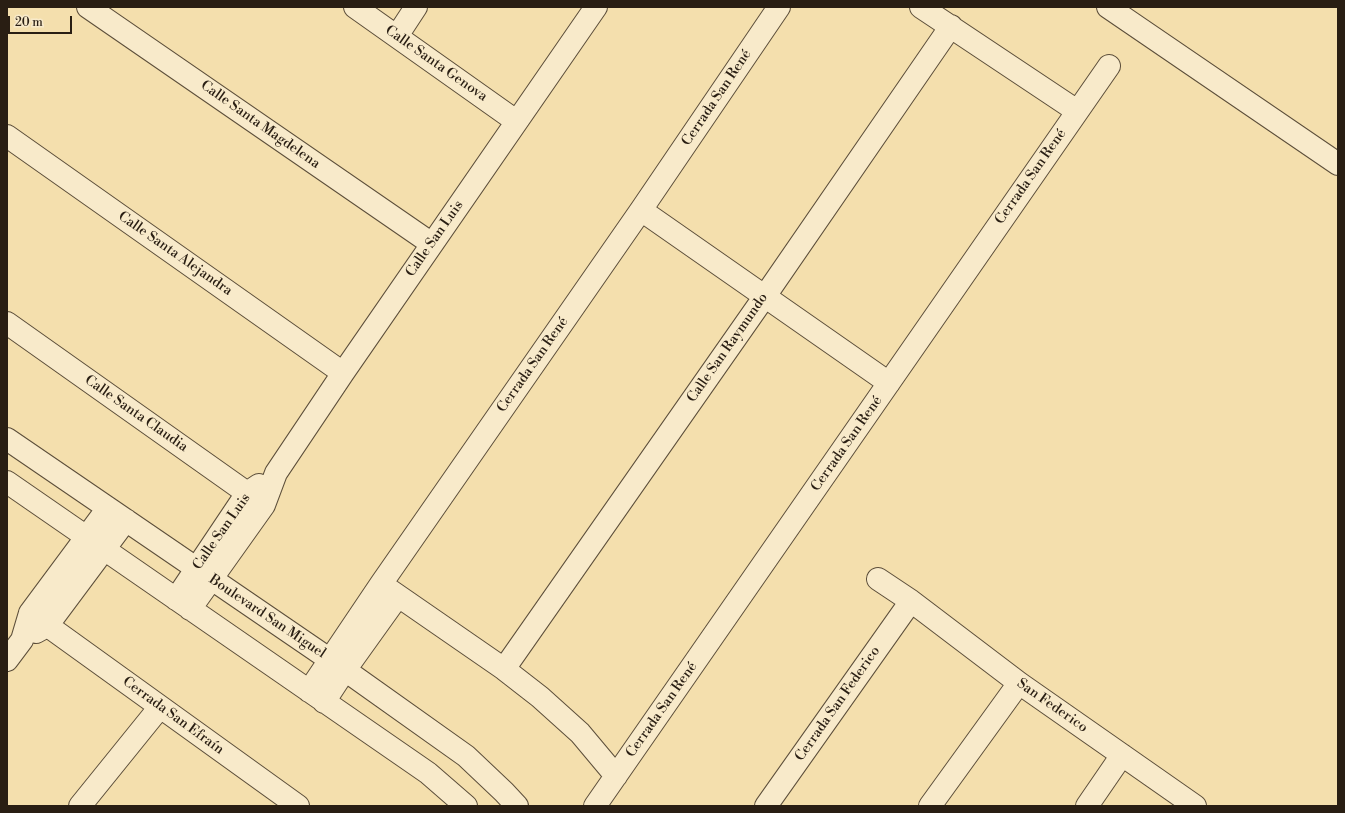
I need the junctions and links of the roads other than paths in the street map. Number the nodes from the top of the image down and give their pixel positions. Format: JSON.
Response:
{"nodes":[{"id":1,"x":88,"y":7,"type":"edge"},
{"id":2,"x":355,"y":7,"type":"edge"},
{"id":3,"x":416,"y":7,"type":"edge"},
{"id":4,"x":596,"y":7,"type":"edge"},
{"id":5,"x":779,"y":7,"type":"edge"},
{"id":6,"x":921,"y":7,"type":"edge"},
{"id":7,"x":1108,"y":7,"type":"edge"},
{"id":8,"x":951,"y":26,"type":"junction"},
{"id":9,"x":397,"y":36,"type":"junction"},
{"id":10,"x":1110,"y":66,"type":"dead end"},
{"id":11,"x":1077,"y":112,"type":"junction"},
{"id":12,"x":516,"y":121,"type":"junction"},
{"id":13,"x":7,"y":136,"type":"edge"},
{"id":14,"x":1338,"y":164,"type":"edge"},
{"id":15,"x":641,"y":210,"type":"junction"},
{"id":16,"x":432,"y":244,"type":"junction"},
{"id":17,"x":765,"y":296,"type":"junction"},
{"id":18,"x":7,"y":323,"type":"edge"},
{"id":19,"x":343,"y":373,"type":"junction"},
{"id":20,"x":888,"y":384,"type":"junction"},
{"id":21,"x":7,"y":439,"type":"edge"},
{"id":22,"x":7,"y":482,"type":"edge"},
{"id":23,"x":256,"y":499,"type":"junction"},
{"id":24,"x":108,"y":508,"type":"junction"},
{"id":25,"x":126,"y":520,"type":"junction"},
{"id":26,"x":87,"y":537,"type":"junction"},
{"id":27,"x":104,"y":550,"type":"junction"},
{"id":28,"x":204,"y":574,"type":"junction"},
{"id":29,"x":878,"y":579,"type":"dead end"},
{"id":30,"x":390,"y":590,"type":"junction"},
{"id":31,"x":911,"y":601,"type":"junction"},
{"id":32,"x":183,"y":604,"type":"junction"},
{"id":33,"x":30,"y":613,"type":"junction"},
{"id":34,"x":47,"y":626,"type":"junction"},
{"id":35,"x":22,"y":640,"type":"junction"},
{"id":36,"x":7,"y":660,"type":"edge"},
{"id":37,"x":337,"y":665,"type":"junction"},
{"id":38,"x":504,"y":669,"type":"junction"},
{"id":39,"x":1019,"y":683,"type":"junction"},
{"id":40,"x":317,"y":696,"type":"junction"},
{"id":41,"x":160,"y":707,"type":"junction"},
{"id":42,"x":1122,"y":756,"type":"junction"},
{"id":43,"x":616,"y":776,"type":"junction"},
{"id":44,"x":271,"y":798,"type":"edge"},
{"id":45,"x":80,"y":806,"type":"edge"},
{"id":46,"x":298,"y":806,"type":"edge"},
{"id":47,"x":466,"y":806,"type":"edge"},
{"id":48,"x":517,"y":806,"type":"edge"},
{"id":49,"x":595,"y":806,"type":"edge"},
{"id":50,"x":766,"y":806,"type":"edge"},
{"id":51,"x":930,"y":806,"type":"edge"},
{"id":52,"x":1087,"y":806,"type":"edge"},
{"id":53,"x":1195,"y":806,"type":"edge"}],
"edges":[{"from":1,"to":16,"type":"street","name":"Calle Santa Magdelena"},
{"from":2,"to":9,"type":"street","name":"Calle Santa Genova"},
{"from":3,"to":9,"type":"street"},
{"from":4,"to":12,"type":"street","name":"Calle San Luis"},
{"from":5,"to":15,"type":"street","name":"Cerrada San René"},
{"from":6,"to":8,"type":"street"},
{"from":7,"to":14,"type":"street"},
{"from":8,"to":11,"type":"street"},
{"from":8,"to":17,"type":"street","name":"Calle San Raymundo"},
{"from":9,"to":12,"type":"street","name":"Calle Santa Genova"},
{"from":10,"to":11,"type":"street","name":"Cerrada San René"},
{"from":11,"to":20,"type":"street","name":"Cerrada San René"},
{"from":12,"to":16,"type":"street","name":"Calle San Luis"},
{"from":13,"to":19,"type":"street","name":"Calle Santa Alejandra"},
{"from":15,"to":17,"type":"street"},
{"from":15,"to":30,"type":"street","name":"Cerrada San René"},
{"from":16,"to":19,"type":"street","name":"Calle San Luis"},
{"from":17,"to":20,"type":"street"},
{"from":17,"to":38,"type":"street","name":"Calle San Raymundo"},
{"from":18,"to":23,"type":"street","name":"Calle Santa Claudia"},
{"from":19,"to":23,"type":"street","name":"Calle San Luis"},
{"from":20,"to":43,"type":"street","name":"Cerrada San René"},
{"from":21,"to":24,"type":"street","name":"Boulevard San Miguel"},
{"from":22,"to":26,"type":"street"},
{"from":23,"to":28,"type":"street","name":"Calle San Luis"},
{"from":24,"to":25,"type":"street","name":"Boulevard San Miguel"},
{"from":24,"to":26,"type":"street"},
{"from":25,"to":27,"type":"street"},
{"from":25,"to":28,"type":"street","name":"Boulevard San Miguel"},
{"from":26,"to":27,"type":"street"},
{"from":26,"to":33,"type":"street"},
{"from":27,"to":32,"type":"street"},
{"from":27,"to":34,"type":"street"},
{"from":28,"to":32,"type":"street","name":"Calle San Luis"},
{"from":28,"to":37,"type":"street","name":"Boulevard San Miguel"},
{"from":29,"to":31,"type":"street","name":"San Federico"},
{"from":30,"to":37,"type":"street","name":"Cerrada San René"},
{"from":30,"to":38,"type":"street","name":"Cerrada San René"},
{"from":31,"to":39,"type":"street","name":"San Federico"},
{"from":31,"to":50,"type":"street","name":"Cerrada San Federico"},
{"from":32,"to":40,"type":"street"},
{"from":33,"to":34,"type":"street","name":"Cerrada San Efraín"},
{"from":33,"to":35,"type":"street"},
{"from":34,"to":35,"type":"street"},
{"from":34,"to":41,"type":"street","name":"Cerrada San Efraín"},
{"from":35,"to":36,"type":"street"},
{"from":37,"to":40,"type":"street","name":"Cerrada San René"},
{"from":37,"to":48,"type":"street","name":"Boulevard San Miguel"},
{"from":38,"to":43,"type":"street","name":"Cerrada San René"},
{"from":39,"to":42,"type":"street","name":"San Federico"},
{"from":39,"to":51,"type":"street"},
{"from":40,"to":47,"type":"street"},
{"from":41,"to":44,"type":"street","name":"Cerrada San Efraín"},
{"from":41,"to":45,"type":"street"},
{"from":42,"to":52,"type":"street"},
{"from":42,"to":53,"type":"street","name":"San Federico"},
{"from":43,"to":49,"type":"street","name":"Cerrada San René"},
{"from":44,"to":46,"type":"street","name":"Cerrada San Efraín"}]}
